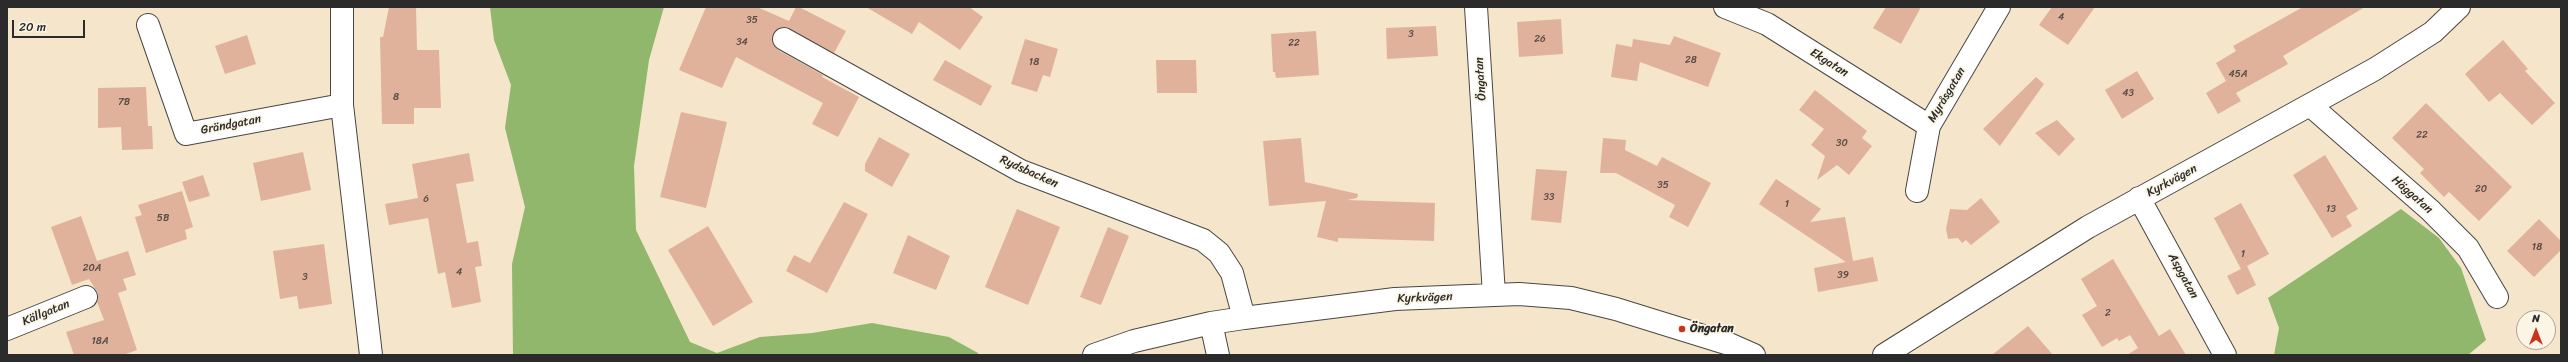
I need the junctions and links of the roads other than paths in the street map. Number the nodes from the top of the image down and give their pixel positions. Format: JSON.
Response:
{"nodes":[{"id":1,"x":342,"y":7,"type":"edge"},
{"id":2,"x":1476,"y":7,"type":"edge"},
{"id":3,"x":1725,"y":7,"type":"edge"},
{"id":4,"x":1999,"y":7,"type":"edge"},
{"id":5,"x":2459,"y":7,"type":"edge"},
{"id":6,"x":148,"y":26,"type":"dead end"},
{"id":7,"x":784,"y":39,"type":"dead end"},
{"id":8,"x":342,"y":105,"type":"junction"},
{"id":9,"x":2311,"y":106,"type":"junction"},
{"id":10,"x":1928,"y":126,"type":"junction"},
{"id":11,"x":1917,"y":191,"type":"dead end"},
{"id":12,"x":2139,"y":198,"type":"junction"},
{"id":13,"x":1494,"y":295,"type":"junction"},
{"id":14,"x":86,"y":297,"type":"dead end"},
{"id":15,"x":2497,"y":297,"type":"dead end"},
{"id":16,"x":1244,"y":318,"type":"junction"},
{"id":17,"x":1211,"y":323,"type":"junction"},
{"id":18,"x":7,"y":329,"type":"edge"},
{"id":19,"x":371,"y":355,"type":"edge"},
{"id":20,"x":1094,"y":355,"type":"edge"},
{"id":21,"x":1218,"y":355,"type":"edge"},
{"id":22,"x":1754,"y":355,"type":"edge"},
{"id":23,"x":1884,"y":355,"type":"edge"},
{"id":24,"x":2225,"y":355,"type":"edge"}],
"edges":[{"from":1,"to":8,"type":"street"},
{"from":2,"to":13,"type":"street","name":"Öngatan"},
{"from":3,"to":10,"type":"street","name":"Ekgatan"},
{"from":4,"to":10,"type":"street","name":"Myråsgatan"},
{"from":5,"to":9,"type":"street","name":"Kyrkvägen"},
{"from":6,"to":8,"type":"street","name":"Grändgatan"},
{"from":7,"to":16,"type":"street","name":"Rydsbacken"},
{"from":8,"to":19,"type":"street"},
{"from":9,"to":12,"type":"street","name":"Kyrkvägen"},
{"from":9,"to":15,"type":"street","name":"Häggatan"},
{"from":10,"to":11,"type":"street","name":"Myråsgatan"},
{"from":12,"to":23,"type":"street","name":"Kyrkvägen"},
{"from":12,"to":24,"type":"street","name":"Aspgatan"},
{"from":13,"to":16,"type":"street","name":"Kyrkvägen"},
{"from":13,"to":22,"type":"street","name":"Kyrkvägen"},
{"from":14,"to":18,"type":"street","name":"Källgatan"},
{"from":16,"to":17,"type":"street","name":"Kyrkvägen"},
{"from":17,"to":20,"type":"street","name":"Kyrkvägen"},
{"from":17,"to":21,"type":"street"}]}
